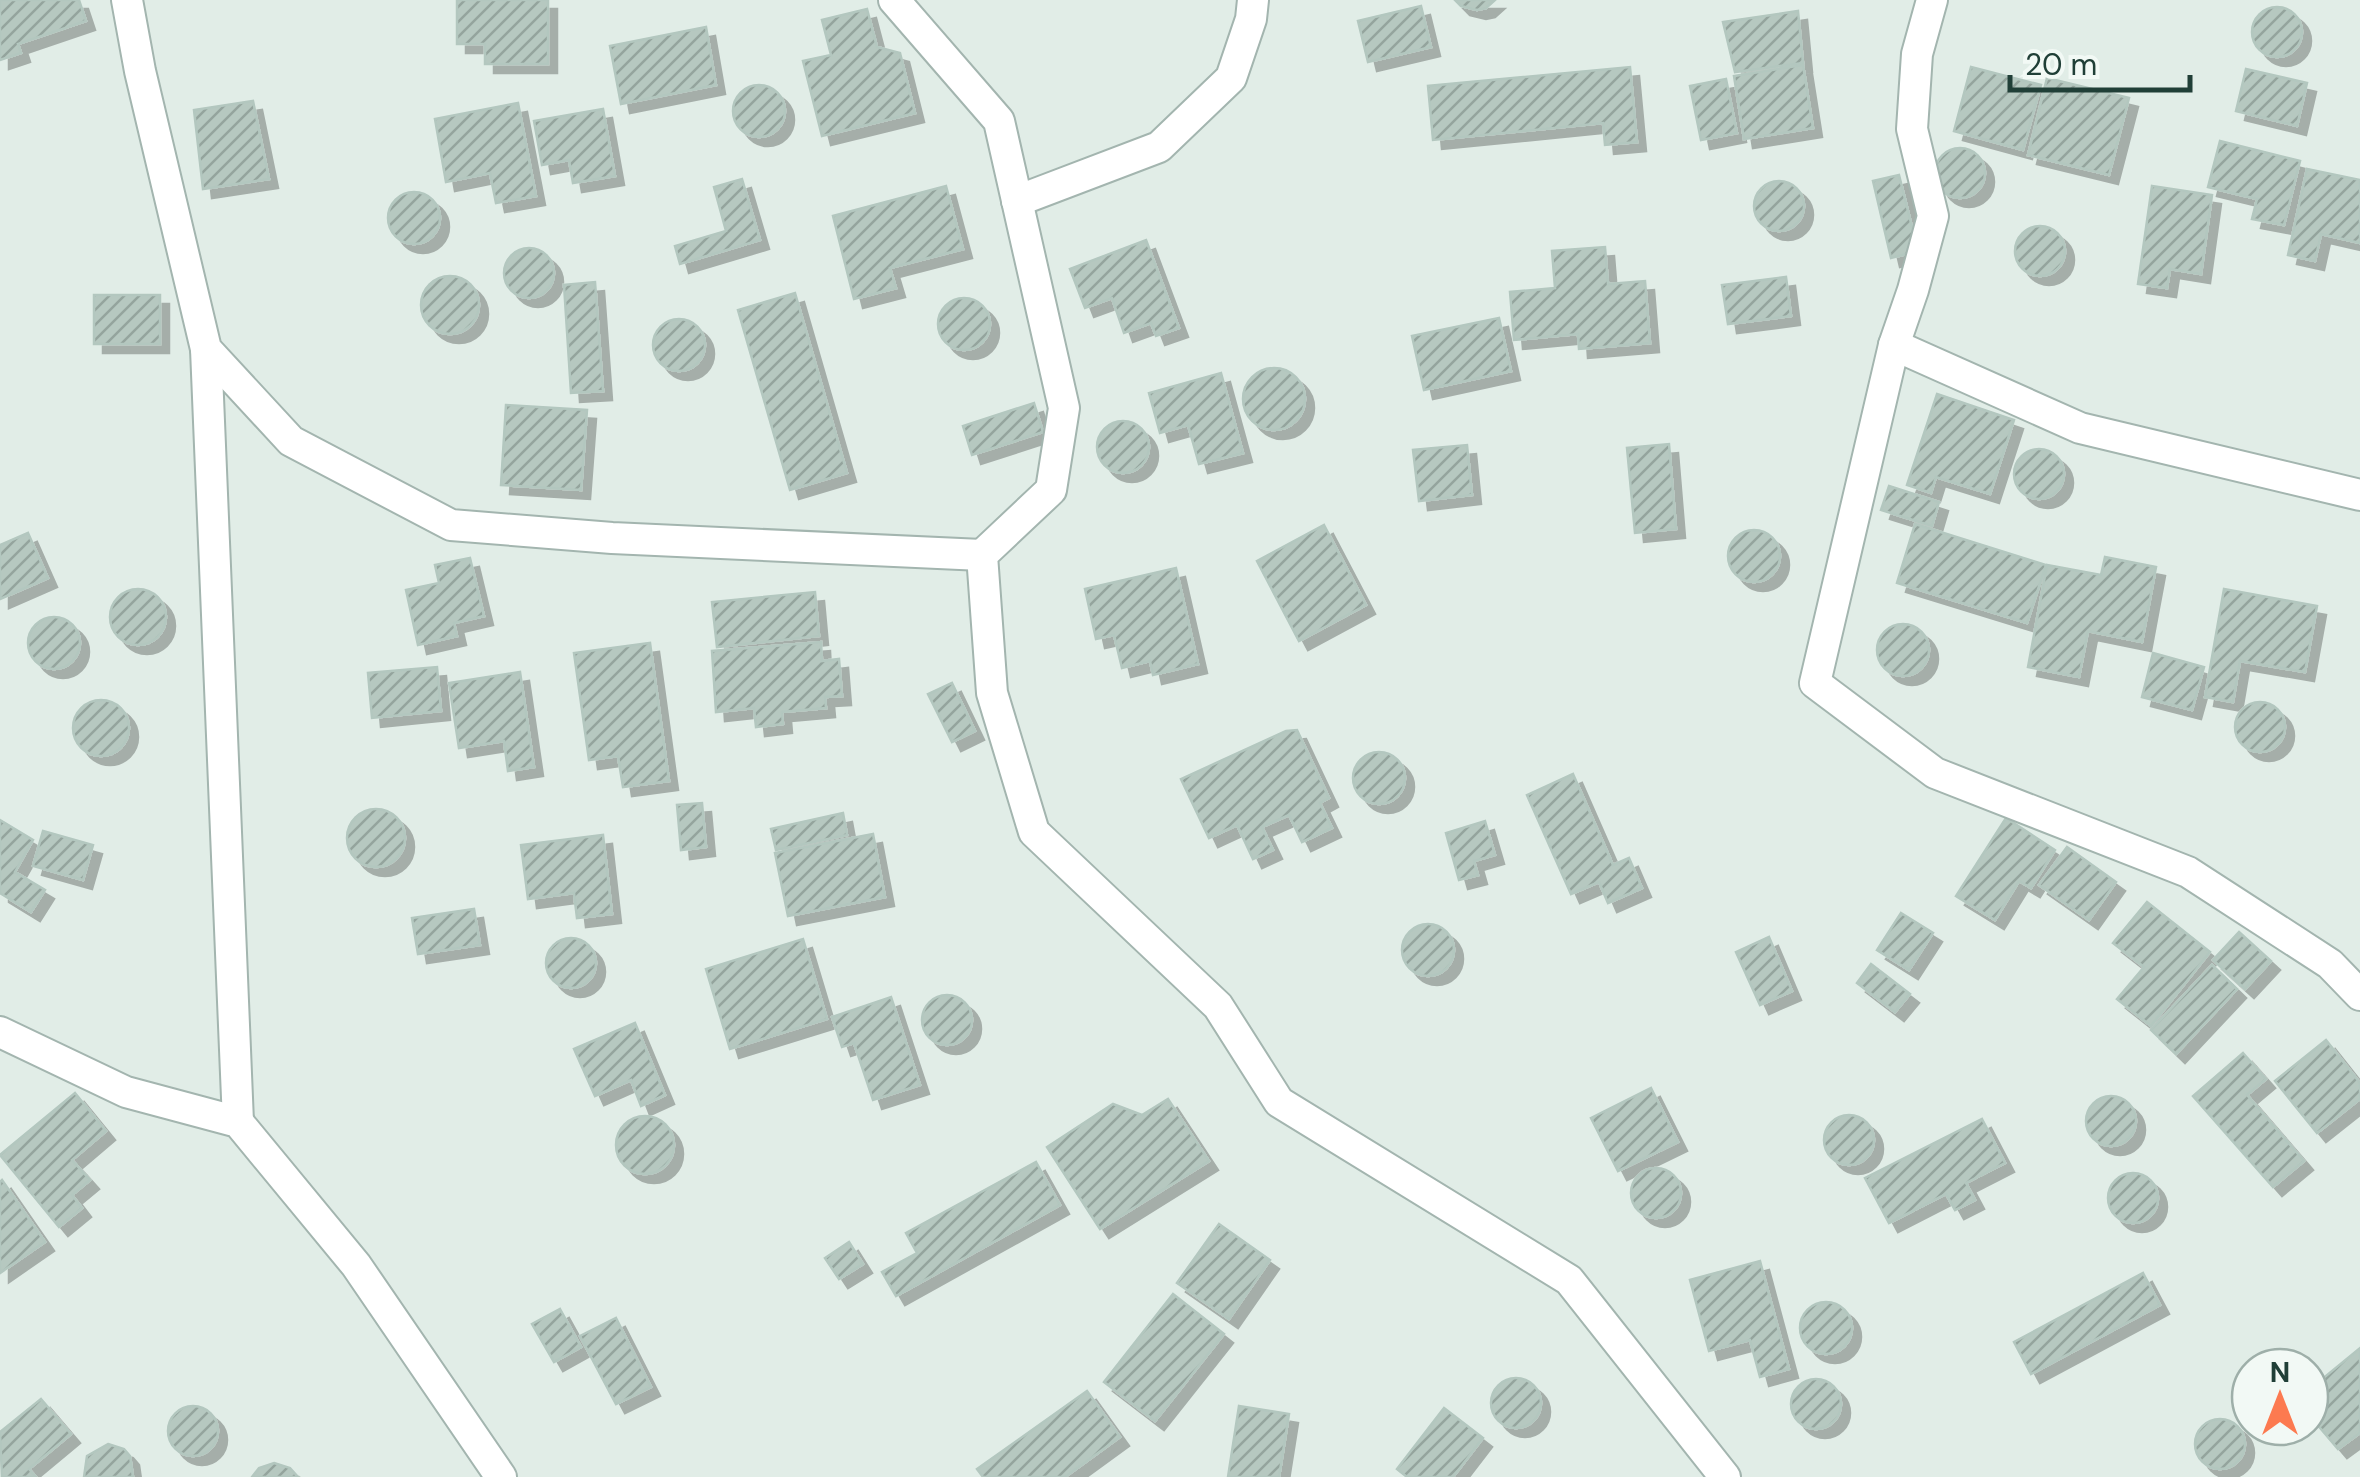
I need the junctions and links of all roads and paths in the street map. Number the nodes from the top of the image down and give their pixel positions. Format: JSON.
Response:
{"nodes":[{"id":1,"x":128,"y":0,"type":"edge"},
{"id":2,"x":894,"y":0,"type":"edge"},
{"id":3,"x":1253,"y":0,"type":"edge"},
{"id":4,"x":1932,"y":0,"type":"edge"},
{"id":5,"x":1016,"y":200,"type":"junction"},
{"id":6,"x":1894,"y":345,"type":"junction"},
{"id":7,"x":206,"y":349,"type":"junction"},
{"id":8,"x":2360,"y":495,"type":"edge"},
{"id":9,"x":982,"y":555,"type":"junction"},
{"id":10,"x":2360,"y":995,"type":"edge"},
{"id":11,"x":0,"y":1032,"type":"edge"},
{"id":12,"x":238,"y":1122,"type":"junction"},
{"id":13,"x":501,"y":1477,"type":"edge"},
{"id":14,"x":1725,"y":1477,"type":"edge"}],
"edges":[{"from":1,"to":7,"type":"street"},
{"from":2,"to":5,"type":"street"},
{"from":3,"to":5,"type":"street"},
{"from":4,"to":6,"type":"street"},
{"from":5,"to":9,"type":"street"},
{"from":6,"to":8,"type":"street"},
{"from":6,"to":10,"type":"street"},
{"from":7,"to":9,"type":"street"},
{"from":7,"to":12,"type":"street"},
{"from":9,"to":14,"type":"street"},
{"from":11,"to":12,"type":"street"},
{"from":12,"to":13,"type":"street"}]}
